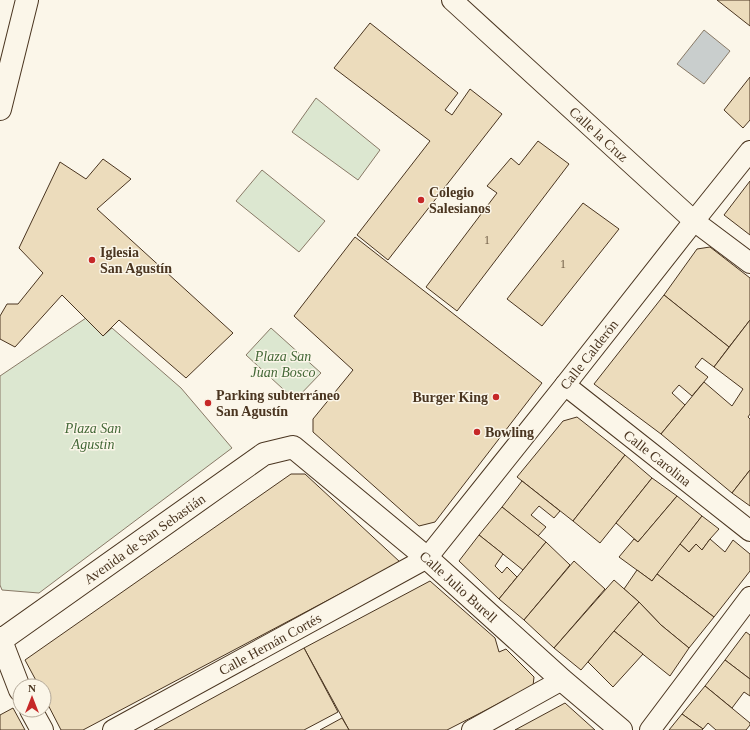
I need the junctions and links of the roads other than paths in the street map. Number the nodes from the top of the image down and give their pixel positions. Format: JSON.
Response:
{"nodes":[{"id":1,"x":27,"y":0,"type":"edge"},
{"id":2,"x":452,"y":0,"type":"edge"},
{"id":3,"x":0,"y":109,"type":"edge"},
{"id":4,"x":750,"y":151,"type":"edge"},
{"id":5,"x":694,"y":221,"type":"junction"},
{"id":6,"x":750,"y":263,"type":"edge"},
{"id":7,"x":565,"y":385,"type":"junction"},
{"id":8,"x":293,"y":446,"type":"joint"},
{"id":9,"x":750,"y":531,"type":"edge"},
{"id":10,"x":427,"y":558,"type":"junction"},
{"id":11,"x":750,"y":597,"type":"edge"},
{"id":12,"x":0,"y":640,"type":"edge"},
{"id":13,"x":15,"y":678,"type":"edge"},
{"id":14,"x":562,"y":680,"type":"junction"},
{"id":15,"x":35,"y":718,"type":"edge"},
{"id":16,"x":42,"y":730,"type":"edge"},
{"id":17,"x":113,"y":730,"type":"edge"},
{"id":18,"x":472,"y":730,"type":"edge"},
{"id":19,"x":621,"y":730,"type":"edge"},
{"id":20,"x":650,"y":730,"type":"edge"}],
"edges":[{"from":1,"to":3,"type":"main road"},
{"from":2,"to":5,"type":"street","name":"Calle la Cruz"},
{"from":4,"to":5,"type":"street","name":"Calle Calderón"},
{"from":5,"to":6,"type":"street","name":"Calle la Cruz"},
{"from":5,"to":7,"type":"street","name":"Calle Calderón"},
{"from":7,"to":9,"type":"street","name":"Calle Carolina"},
{"from":7,"to":10,"type":"street","name":"Calle Calderón"},
{"from":8,"to":10,"type":"main road","name":"Calle Julio Burell"},
{"from":8,"to":12,"type":"main road","name":"Avenida de San Sebastián"},
{"from":10,"to":14,"type":"main road","name":"Calle Julio Burell"},
{"from":10,"to":17,"type":"street","name":"Calle Hernán Cortés"},
{"from":11,"to":20,"type":"street"},
{"from":12,"to":13,"type":"main road"},
{"from":14,"to":18,"type":"street"},
{"from":14,"to":19,"type":"main road","name":"Calle Julio Burell"},
{"from":15,"to":16,"type":"main road"}]}
